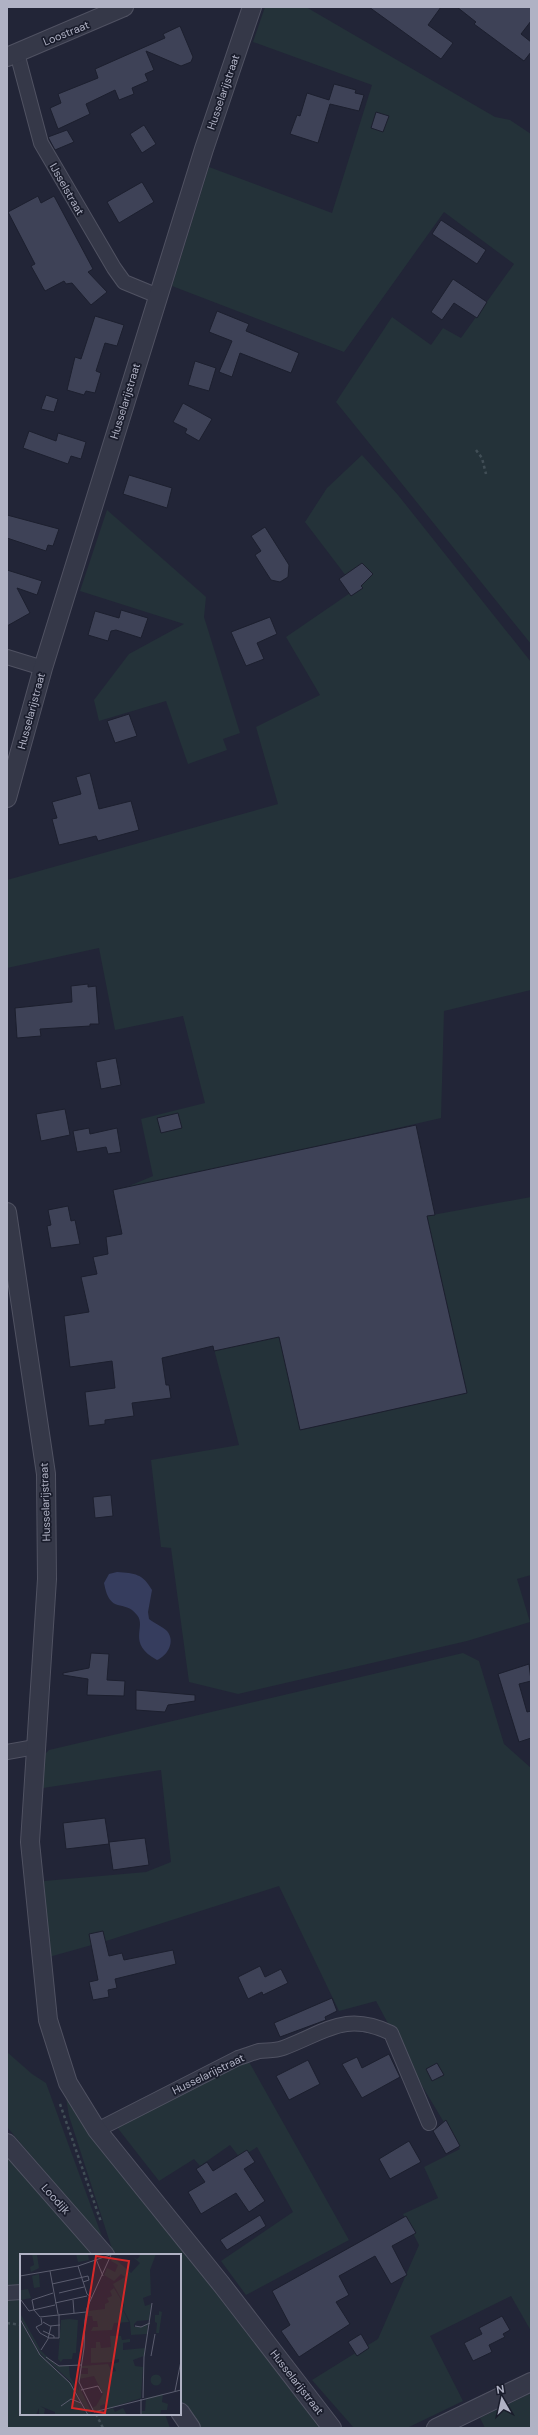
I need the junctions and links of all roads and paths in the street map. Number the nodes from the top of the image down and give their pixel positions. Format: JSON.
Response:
{"nodes":[{"id":1,"x":124,"y":7,"type":"edge"},
{"id":2,"x":252,"y":7,"type":"edge"},
{"id":3,"x":12,"y":55,"type":"edge"},
{"id":4,"x":158,"y":296,"type":"junction"},
{"id":5,"x":476,"y":450,"type":"dead end"},
{"id":6,"x":486,"y":474,"type":"dead end"},
{"id":7,"x":7,"y":657,"type":"edge"},
{"id":8,"x":43,"y":668,"type":"junction"},
{"id":9,"x":7,"y":798,"type":"edge"},
{"id":10,"x":7,"y":1212,"type":"edge"},
{"id":11,"x":35,"y":1747,"type":"junction"},
{"id":12,"x":7,"y":1752,"type":"edge"},
{"id":13,"x":59,"y":2099,"type":"dead end"},
{"id":14,"x":428,"y":2123,"type":"dead end"},
{"id":15,"x":97,"y":2130,"type":"junction"},
{"id":16,"x":7,"y":2144,"type":"edge"},
{"id":17,"x":101,"y":2224,"type":"dead end"},
{"id":18,"x":104,"y":2254,"type":"edge"},
{"id":19,"x":20,"y":2292,"type":"edge"},
{"id":20,"x":7,"y":2293,"type":"edge"},
{"id":21,"x":7,"y":2323,"type":"edge"},
{"id":22,"x":20,"y":2326,"type":"edge"},
{"id":23,"x":531,"y":2382,"type":"edge"},
{"id":24,"x":181,"y":2413,"type":"edge"},
{"id":25,"x":96,"y":2415,"type":"edge"},
{"id":26,"x":103,"y":2428,"type":"edge"},
{"id":27,"x":191,"y":2428,"type":"edge"},
{"id":28,"x":332,"y":2428,"type":"edge"},
{"id":29,"x":436,"y":2428,"type":"edge"}],
"edges":[{"from":1,"to":3,"type":"street","name":"Loostraat"},
{"from":2,"to":4,"type":"street","name":"Husselarijstraat"},
{"from":3,"to":4,"type":"street","name":"IJsselstraat"},
{"from":4,"to":8,"type":"street","name":"Husselarijstraat"},
{"from":5,"to":6,"type":"path"},
{"from":7,"to":8,"type":"street"},
{"from":8,"to":9,"type":"street","name":"Husselarijstraat"},
{"from":10,"to":11,"type":"street","name":"Husselarijstraat"},
{"from":11,"to":12,"type":"street"},
{"from":11,"to":15,"type":"street","name":"Husselarijstraat"},
{"from":13,"to":17,"type":"path"},
{"from":14,"to":15,"type":"street","name":"Husselarijstraat"},
{"from":15,"to":28,"type":"street","name":"Husselarijstraat"},
{"from":16,"to":18,"type":"street","name":"Loodijk"},
{"from":19,"to":20,"type":"street"},
{"from":21,"to":22,"type":"path"},
{"from":23,"to":29,"type":"street"},
{"from":24,"to":27,"type":"street"},
{"from":25,"to":26,"type":"path"}]}
